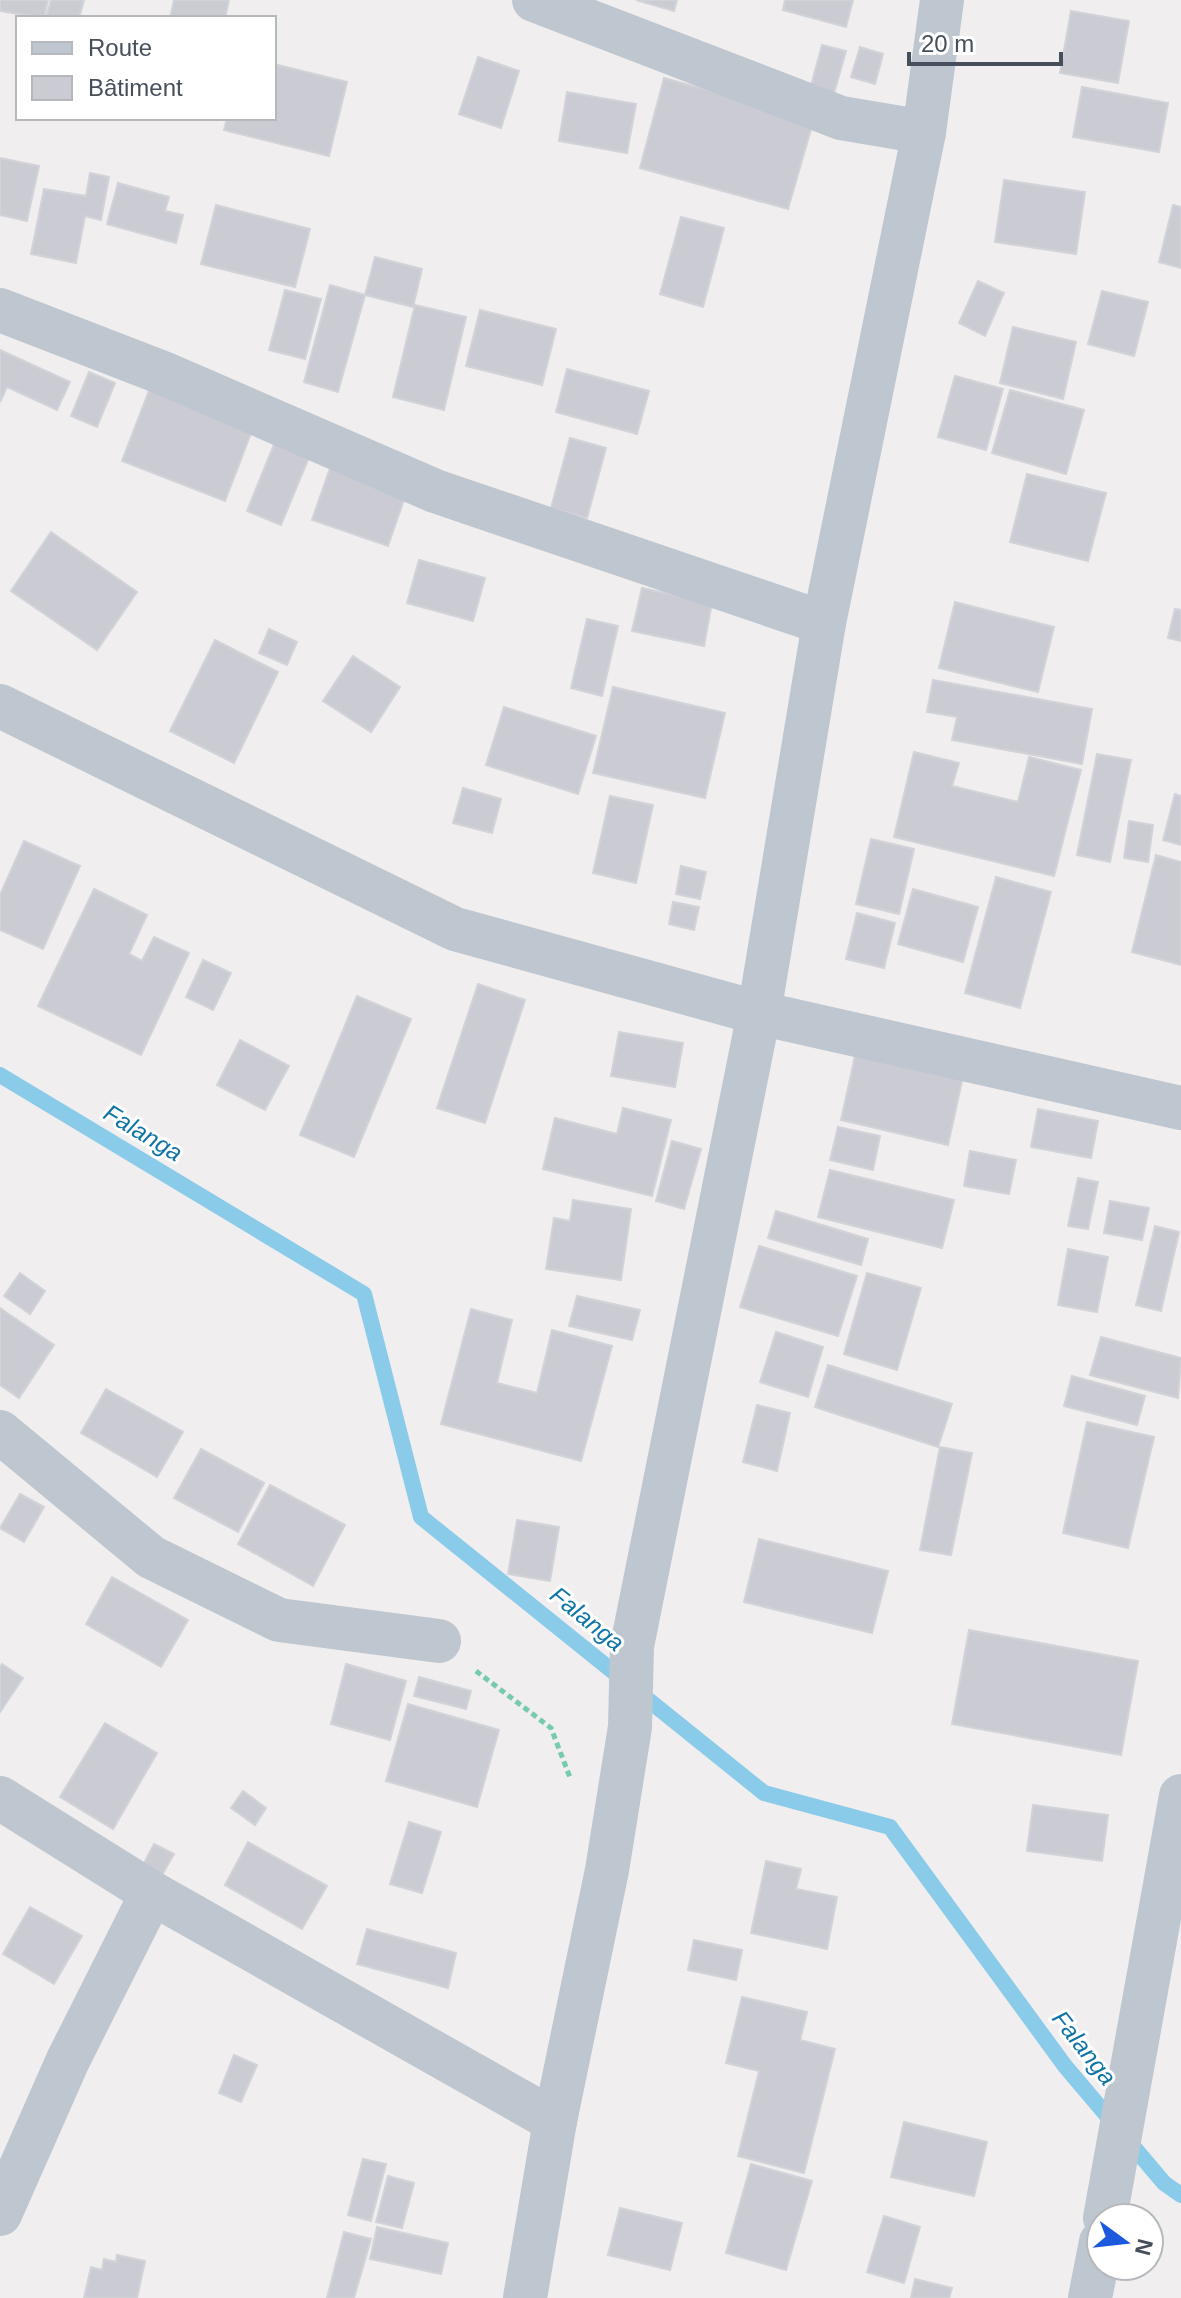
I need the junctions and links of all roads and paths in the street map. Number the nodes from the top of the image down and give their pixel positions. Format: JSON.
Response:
{"nodes":[{"id":1,"x":534,"y":0,"type":"edge"},
{"id":2,"x":942,"y":0,"type":"edge"},
{"id":3,"x":924,"y":132,"type":"junction"},
{"id":4,"x":0,"y":310,"type":"edge"},
{"id":5,"x":824,"y":623,"type":"junction"},
{"id":6,"x":0,"y":706,"type":"edge"},
{"id":7,"x":759,"y":1013,"type":"junction"},
{"id":8,"x":1181,"y":1108,"type":"edge"},
{"id":9,"x":0,"y":1432,"type":"edge"},
{"id":10,"x":439,"y":1641,"type":"joint"},
{"id":11,"x":573,"y":1785,"type":"dead end"},
{"id":12,"x":1181,"y":1796,"type":"edge"},
{"id":13,"x":0,"y":1798,"type":"edge"},
{"id":14,"x":152,"y":1893,"type":"junction"},
{"id":15,"x":555,"y":2121,"type":"junction"},
{"id":16,"x":1108,"y":2202,"type":"edge"},
{"id":17,"x":0,"y":2214,"type":"edge"},
{"id":18,"x":525,"y":2298,"type":"edge"}],
"edges":[{"from":1,"to":3,"type":"street"},
{"from":2,"to":3,"type":"street"},
{"from":3,"to":5,"type":"street"},
{"from":4,"to":5,"type":"street"},
{"from":5,"to":7,"type":"street"},
{"from":6,"to":7,"type":"street"},
{"from":7,"to":8,"type":"street"},
{"from":7,"to":15,"type":"street"},
{"from":9,"to":10,"type":"street"},
{"from":10,"to":11,"type":"path"},
{"from":12,"to":16,"type":"street"},
{"from":13,"to":14,"type":"street"},
{"from":14,"to":15,"type":"street"},
{"from":14,"to":17,"type":"street"},
{"from":15,"to":18,"type":"street"}]}
